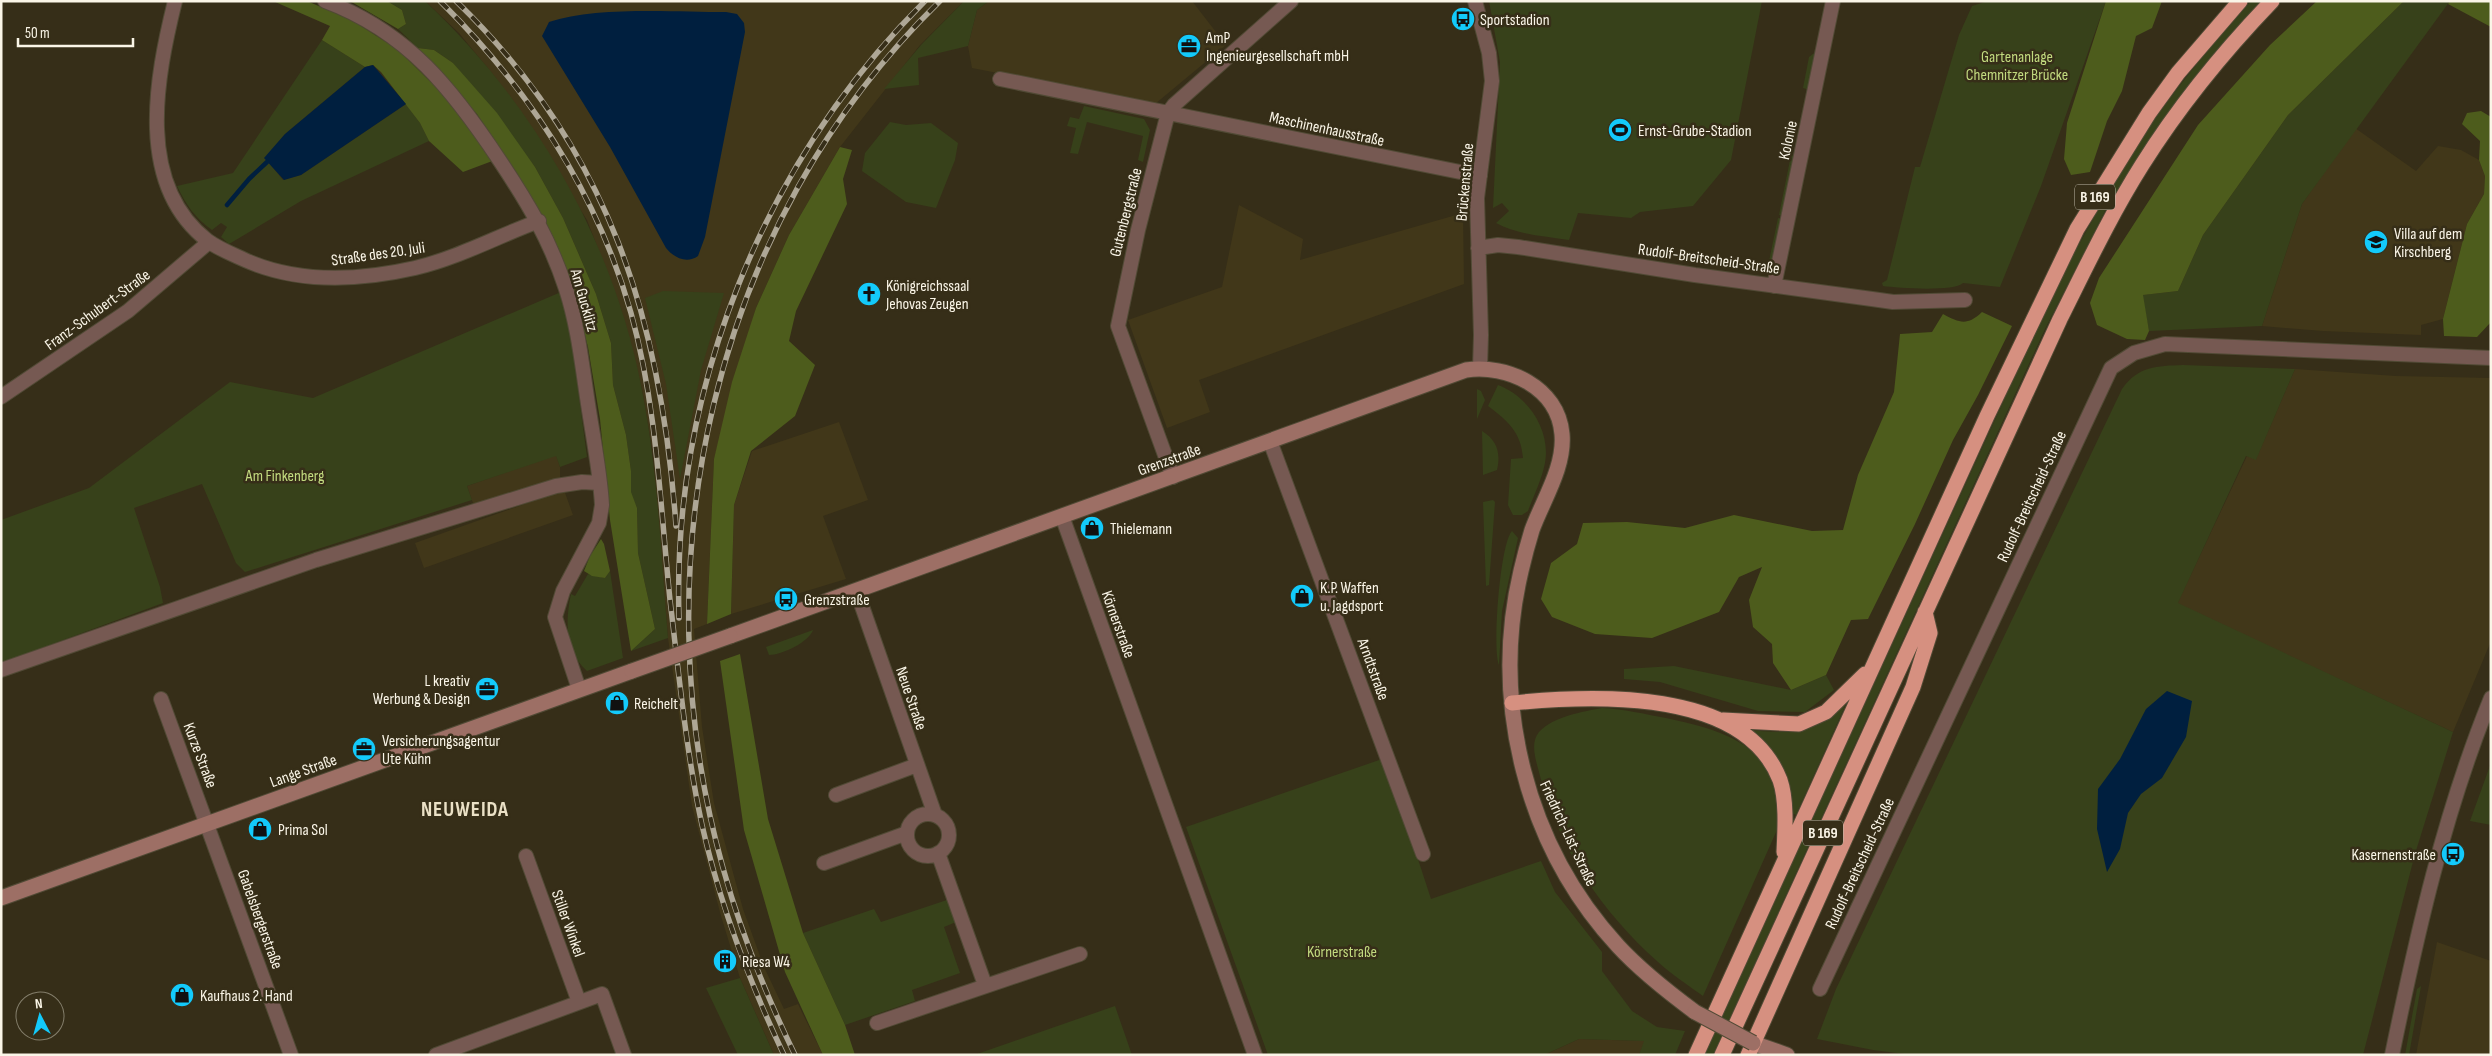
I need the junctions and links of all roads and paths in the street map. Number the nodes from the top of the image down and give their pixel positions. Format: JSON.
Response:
{"nodes":[{"id":1,"x":175,"y":1,"type":"edge"},
{"id":2,"x":325,"y":1,"type":"edge"},
{"id":3,"x":1291,"y":1,"type":"edge"},
{"id":4,"x":1475,"y":1,"type":"edge"},
{"id":5,"x":1834,"y":1,"type":"edge"},
{"id":6,"x":2240,"y":1,"type":"edge"},
{"id":7,"x":2272,"y":1,"type":"edge"},
{"id":8,"x":1000,"y":79,"type":"dead end"},
{"id":9,"x":1168,"y":113,"type":"junction"},
{"id":10,"x":1480,"y":176,"type":"junction"},
{"id":11,"x":539,"y":221,"type":"junction"},
{"id":12,"x":209,"y":242,"type":"junction"},
{"id":13,"x":1478,"y":248,"type":"junction"},
{"id":14,"x":1774,"y":286,"type":"junction"},
{"id":15,"x":1965,"y":300,"type":"dead end"},
{"id":16,"x":2491,"y":358,"type":"edge"},
{"id":17,"x":1480,"y":368,"type":"junction"},
{"id":18,"x":1,"y":397,"type":"edge"},
{"id":19,"x":1270,"y":441,"type":"junction"},
{"id":20,"x":1173,"y":477,"type":"junction"},
{"id":21,"x":600,"y":483,"type":"junction"},
{"id":22,"x":1062,"y":516,"type":"junction"},
{"id":23,"x":857,"y":592,"type":"junction"},
{"id":24,"x":1925,"y":612,"type":"junction"},
{"id":25,"x":730,"y":636,"type":"joint"},
{"id":26,"x":1876,"y":662,"type":"junction"},
{"id":27,"x":1,"y":670,"type":"edge"},
{"id":28,"x":579,"y":689,"type":"junction"},
{"id":29,"x":2491,"y":698,"type":"edge"},
{"id":30,"x":161,"y":700,"type":"dead end"},
{"id":31,"x":1512,"y":703,"type":"junction"},
{"id":32,"x":1723,"y":720,"type":"junction"},
{"id":33,"x":917,"y":765,"type":"junction"},
{"id":34,"x":836,"y":795,"type":"dead end"},
{"id":35,"x":935,"y":815,"type":"junction"},
{"id":36,"x":208,"y":824,"type":"junction"},
{"id":37,"x":907,"y":833,"type":"junction"},
{"id":38,"x":938,"y":853,"type":"junction"},
{"id":39,"x":1423,"y":854,"type":"dead end"},
{"id":40,"x":526,"y":856,"type":"dead end"},
{"id":41,"x":824,"y":863,"type":"dead end"},
{"id":42,"x":1783,"y":863,"type":"junction"},
{"id":43,"x":1,"y":898,"type":"edge"},
{"id":44,"x":1080,"y":954,"type":"dead end"},
{"id":45,"x":985,"y":986,"type":"junction"},
{"id":46,"x":1820,"y":989,"type":"dead end"},
{"id":47,"x":579,"y":1002,"type":"junction"},
{"id":48,"x":877,"y":1023,"type":"dead end"},
{"id":49,"x":1751,"y":1049,"type":"edge"},
{"id":50,"x":459,"y":1051,"type":"edge"},
{"id":51,"x":291,"y":1055,"type":"edge"},
{"id":52,"x":436,"y":1055,"type":"edge"},
{"id":53,"x":624,"y":1055,"type":"edge"},
{"id":54,"x":1255,"y":1055,"type":"edge"},
{"id":55,"x":1696,"y":1055,"type":"edge"},
{"id":56,"x":1722,"y":1055,"type":"edge"},
{"id":57,"x":1787,"y":1055,"type":"edge"},
{"id":58,"x":2392,"y":1055,"type":"edge"}],
"edges":[{"from":1,"to":12,"type":"street","name":"Straße des 20. Juli"},
{"from":2,"to":11,"type":"street","name":"Am Gucklitz"},
{"from":3,"to":9,"type":"street","name":"Gutenbergstraße"},
{"from":4,"to":10,"type":"street","name":"Brückenstraße"},
{"from":5,"to":14,"type":"street","name":"Kolonie"},
{"from":6,"to":26,"type":"highway","number":"B 169"},
{"from":7,"to":24,"type":"highway","number":"B 169"},
{"from":8,"to":9,"type":"street","name":"Maschinenhausstraße"},
{"from":9,"to":10,"type":"street","name":"Maschinenhausstraße"},
{"from":9,"to":20,"type":"street","name":"Gutenbergstraße"},
{"from":10,"to":13,"type":"street","name":"Brückenstraße"},
{"from":11,"to":12,"type":"street","name":"Straße des 20. Juli"},
{"from":11,"to":21,"type":"street","name":"Am Gucklitz"},
{"from":12,"to":18,"type":"street","name":"Franz-Schubert-Straße"},
{"from":13,"to":14,"type":"street","name":"Rudolf-Breitscheid-Straße"},
{"from":13,"to":17,"type":"street","name":"Brückenstraße"},
{"from":14,"to":15,"type":"street","name":"Rudolf-Breitscheid-Straße"},
{"from":16,"to":46,"type":"street","name":"Rudolf-Breitscheid-Straße"},
{"from":17,"to":19,"type":"street","name":"Grenzstraße"},
{"from":17,"to":31,"type":"street","name":"Friedrich-List-Straße"},
{"from":19,"to":20,"type":"street","name":"Grenzstraße"},
{"from":19,"to":39,"type":"street","name":"Arndtstraße"},
{"from":20,"to":22,"type":"street","name":"Grenzstraße"},
{"from":21,"to":27,"type":"street"},
{"from":21,"to":28,"type":"street","name":"Am Gucklitz"},
{"from":22,"to":23,"type":"street","name":"Grenzstraße"},
{"from":22,"to":54,"type":"street","name":"Körnerstraße"},
{"from":23,"to":25,"type":"street","name":"Grenzstraße"},
{"from":23,"to":33,"type":"street","name":"Neue Straße"},
{"from":24,"to":49,"type":"highway"},
{"from":24,"to":56,"type":"highway","number":"B 169"},
{"from":25,"to":28,"type":"street","name":"Lange Straße","bridge":true},
{"from":26,"to":32,"type":"highway"},
{"from":26,"to":42,"type":"highway","number":"B 169"},
{"from":28,"to":36,"type":"street","name":"Lange Straße"},
{"from":29,"to":58,"type":"street"},
{"from":30,"to":36,"type":"street","name":"Kurze Straße"},
{"from":31,"to":32,"type":"highway"},
{"from":31,"to":49,"type":"street","name":"Friedrich-List-Straße","bridge":true},
{"from":32,"to":42,"type":"highway"},
{"from":33,"to":34,"type":"street"},
{"from":33,"to":35,"type":"street","name":"Neue Straße"},
{"from":35,"to":37,"type":"street"},
{"from":35,"to":38,"type":"street"},
{"from":36,"to":43,"type":"street","name":"Lange Straße"},
{"from":36,"to":51,"type":"street","name":"Gabelsbergerstraße"},
{"from":37,"to":38,"type":"street"},
{"from":37,"to":41,"type":"street"},
{"from":38,"to":45,"type":"street"},
{"from":40,"to":47,"type":"street","name":"Stiller Winkel"},
{"from":42,"to":55,"type":"highway","number":"B 169"},
{"from":44,"to":45,"type":"street"},
{"from":45,"to":48,"type":"street"},
{"from":47,"to":50,"type":"street"},
{"from":47,"to":53,"type":"street"},
{"from":49,"to":57,"type":"street","name":"Friedrich-List-Straße"},
{"from":50,"to":52,"type":"street"}]}
